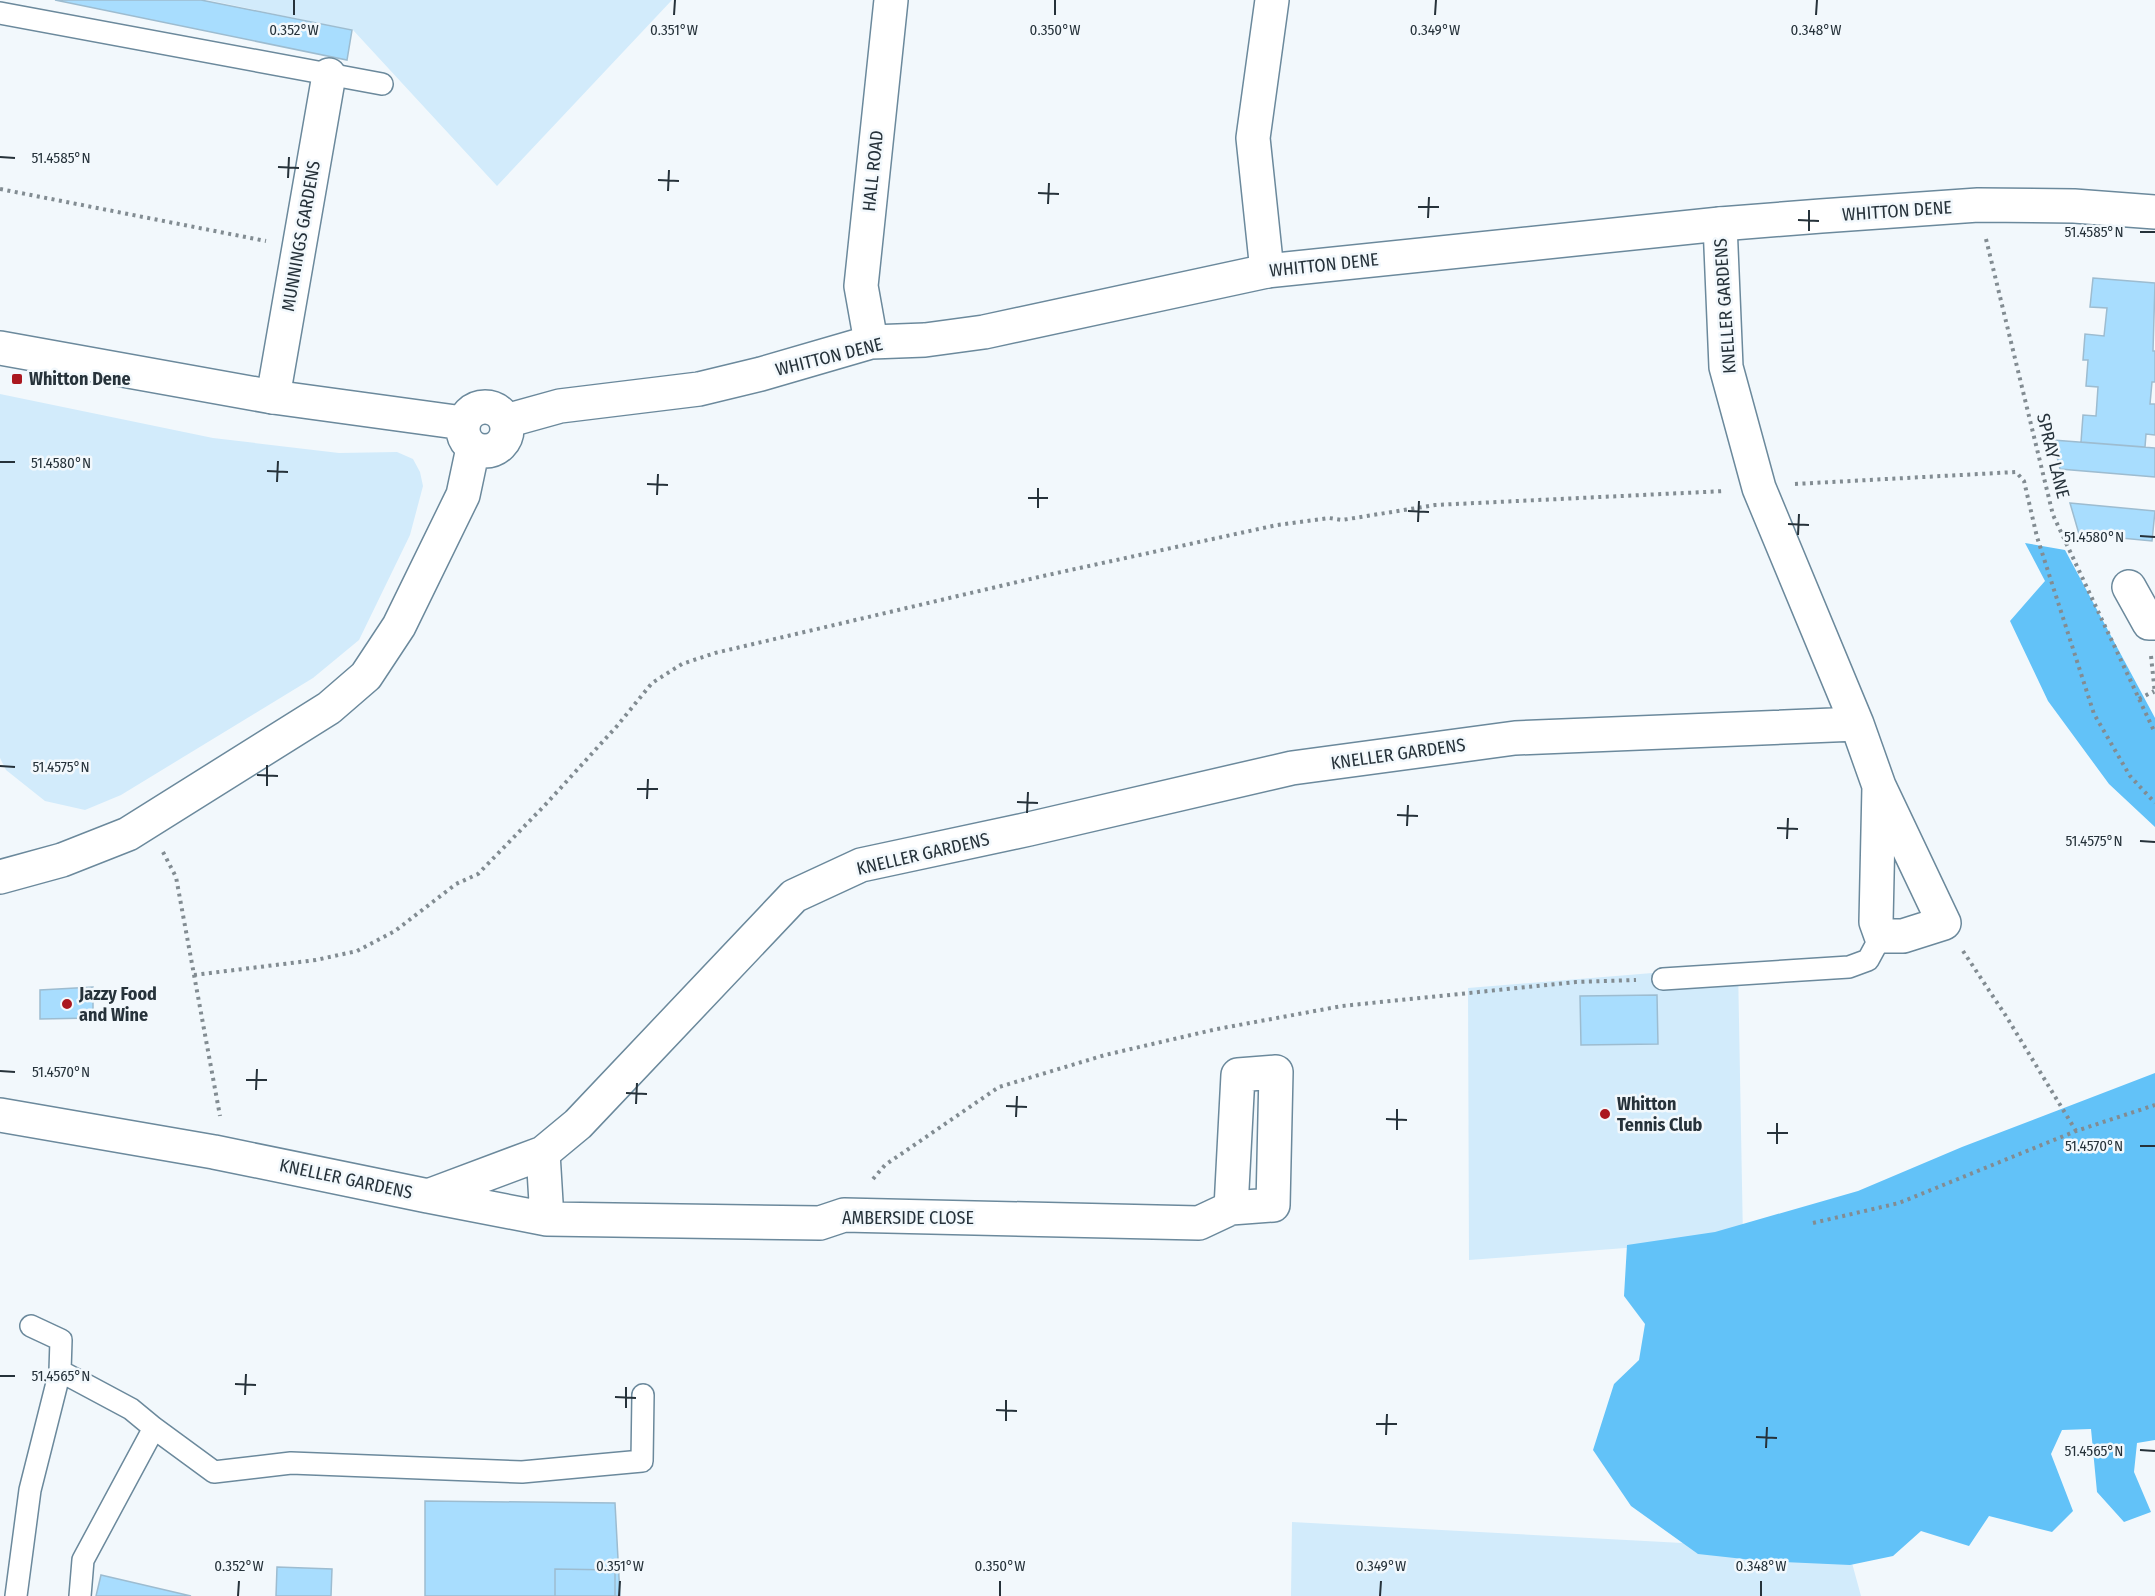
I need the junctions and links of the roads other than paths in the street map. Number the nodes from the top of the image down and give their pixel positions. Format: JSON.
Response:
{"nodes":[{"id":1,"x":891,"y":0,"type":"edge"},
{"id":2,"x":1272,"y":0,"type":"edge"},
{"id":3,"x":0,"y":13,"type":"edge"},
{"id":4,"x":329,"y":75,"type":"junction"},
{"id":5,"x":382,"y":84,"type":"dead end"},
{"id":6,"x":2155,"y":212,"type":"edge"},
{"id":7,"x":1720,"y":224,"type":"junction"},
{"id":8,"x":1267,"y":271,"type":"junction"},
{"id":9,"x":871,"y":342,"type":"junction"},
{"id":10,"x":0,"y":348,"type":"edge"},
{"id":11,"x":273,"y":397,"type":"junction"},
{"id":12,"x":468,"y":435,"type":"junction"},
{"id":13,"x":2129,"y":587,"type":"dead end"},
{"id":14,"x":2155,"y":623,"type":"edge"},
{"id":15,"x":1857,"y":724,"type":"junction"},
{"id":16,"x":1879,"y":786,"type":"junction"},
{"id":17,"x":0,"y":877,"type":"edge"},
{"id":18,"x":1881,"y":936,"type":"junction"},
{"id":19,"x":1663,"y":979,"type":"dead end"},
{"id":20,"x":0,"y":1114,"type":"edge"},
{"id":21,"x":543,"y":1153,"type":"junction"},
{"id":22,"x":428,"y":1196,"type":"junction"},
{"id":23,"x":1231,"y":1208,"type":"dead end"},
{"id":24,"x":547,"y":1219,"type":"junction"},
{"id":25,"x":31,"y":1326,"type":"dead end"},
{"id":26,"x":60,"y":1371,"type":"junction"},
{"id":27,"x":643,"y":1395,"type":"dead end"},
{"id":28,"x":154,"y":1428,"type":"junction"},
{"id":29,"x":16,"y":1596,"type":"edge"},
{"id":30,"x":80,"y":1596,"type":"edge"}],
"edges":[{"from":1,"to":9,"type":"street","name":"HALL ROAD"},
{"from":2,"to":8,"type":"street"},
{"from":3,"to":4,"type":"lane"},
{"from":4,"to":5,"type":"lane"},
{"from":4,"to":11,"type":"street","name":"MUNNINGS GARDENS"},
{"from":6,"to":7,"type":"street","name":"WHITTON DENE"},
{"from":7,"to":8,"type":"street","name":"WHITTON DENE"},
{"from":7,"to":15,"type":"street","name":"KNELLER GARDENS"},
{"from":8,"to":9,"type":"street","name":"WHITTON DENE"},
{"from":9,"to":12,"type":"street","name":"WHITTON DENE"},
{"from":10,"to":11,"type":"street","name":"WHITTON DENE"},
{"from":11,"to":12,"type":"street","name":"WHITTON DENE"},
{"from":12,"to":17,"type":"street"},
{"from":13,"to":14,"type":"street"},
{"from":15,"to":16,"type":"street","name":"KNELLER GARDENS"},
{"from":15,"to":21,"type":"street","name":"KNELLER GARDENS"},
{"from":16,"to":18,"type":"street","name":"KNELLER GARDENS"},
{"from":16,"to":18,"type":"street","name":"KNELLER GARDENS"},
{"from":18,"to":19,"type":"lane"},
{"from":20,"to":22,"type":"street","name":"KNELLER GARDENS"},
{"from":21,"to":22,"type":"street","name":"KNELLER GARDENS"},
{"from":21,"to":24,"type":"street"},
{"from":22,"to":24,"type":"street","name":"AMBERSIDE CLOSE"},
{"from":23,"to":24,"type":"street","name":"AMBERSIDE CLOSE"},
{"from":25,"to":26,"type":"lane"},
{"from":26,"to":28,"type":"lane"},
{"from":26,"to":29,"type":"lane"},
{"from":27,"to":28,"type":"lane"},
{"from":28,"to":30,"type":"lane"}]}
